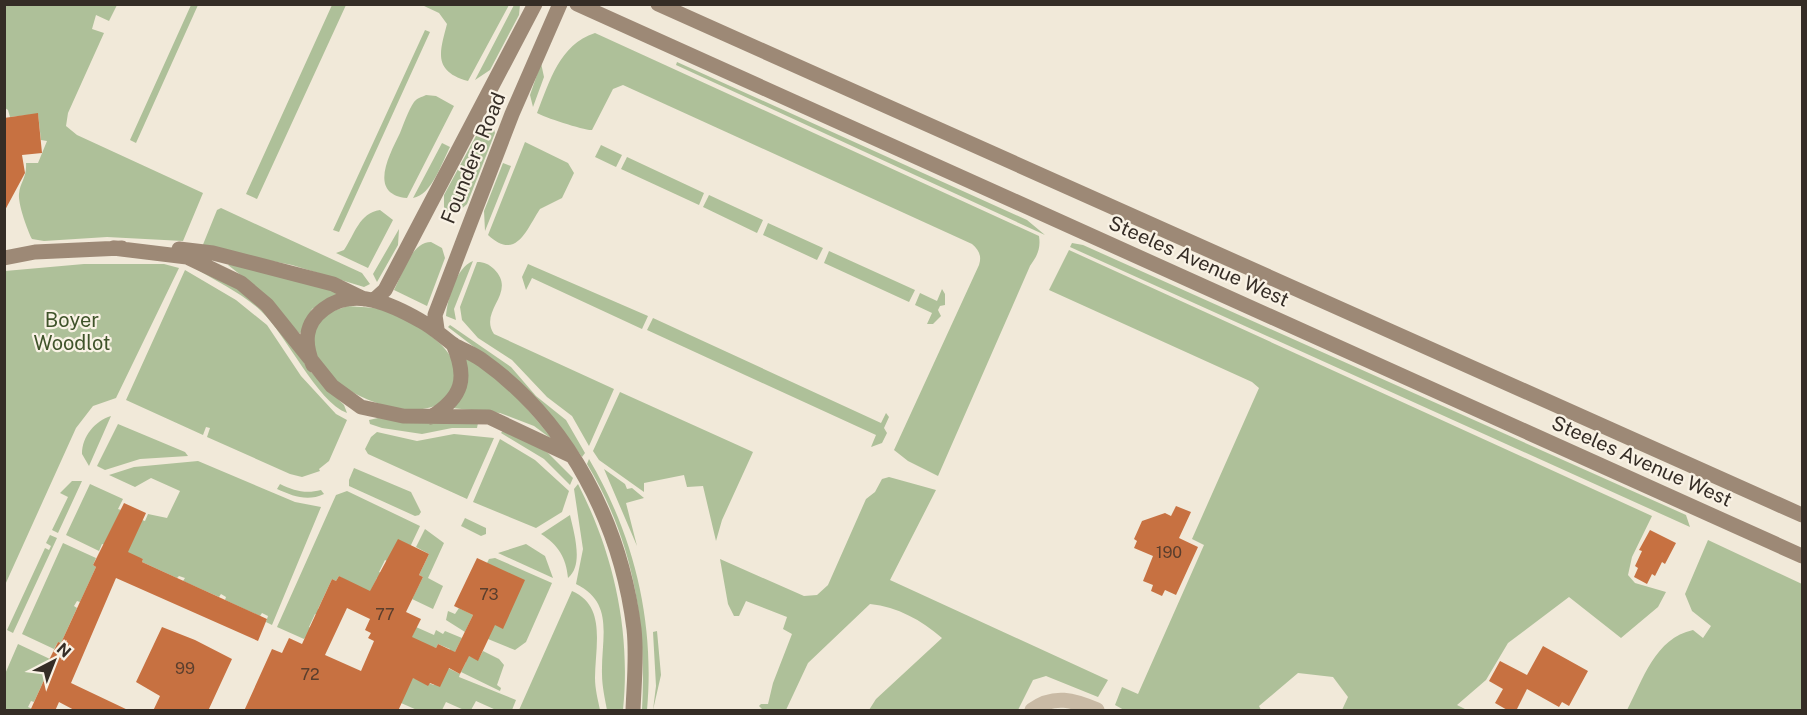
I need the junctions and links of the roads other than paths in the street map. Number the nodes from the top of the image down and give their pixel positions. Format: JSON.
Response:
{"nodes":[{"id":1,"x":535,"y":4,"type":"edge"},
{"id":2,"x":560,"y":4,"type":"edge"},
{"id":3,"x":577,"y":4,"type":"edge"},
{"id":4,"x":658,"y":4,"type":"edge"},
{"id":5,"x":113,"y":248,"type":"junction"},
{"id":6,"x":4,"y":258,"type":"edge"},
{"id":7,"x":370,"y":299,"type":"junction"},
{"id":8,"x":437,"y":329,"type":"junction"},
{"id":9,"x":453,"y":344,"type":"junction"},
{"id":10,"x":313,"y":365,"type":"junction"},
{"id":11,"x":431,"y":417,"type":"junction"},
{"id":12,"x":572,"y":456,"type":"junction"},
{"id":13,"x":1803,"y":515,"type":"edge"},
{"id":14,"x":1803,"y":556,"type":"edge"},
{"id":15,"x":1038,"y":707,"type":"edge"},
{"id":16,"x":633,"y":711,"type":"edge"},
{"id":17,"x":1097,"y":711,"type":"edge"}],
"edges":[{"from":1,"to":7,"type":"main road","name":"Founders Road"},
{"from":2,"to":8,"type":"main road","name":"Founders Road"},
{"from":3,"to":14,"type":"main road","name":"Steeles Avenue West"},
{"from":4,"to":13,"type":"main road","name":"Steeles Avenue West"},
{"from":5,"to":6,"type":"main road"},
{"from":5,"to":7,"type":"main road"},
{"from":5,"to":10,"type":"main road"},
{"from":7,"to":8,"type":"main road"},
{"from":7,"to":10,"type":"main road"},
{"from":8,"to":9,"type":"main road"},
{"from":9,"to":11,"type":"main road"},
{"from":9,"to":12,"type":"main road"},
{"from":10,"to":11,"type":"main road"},
{"from":11,"to":12,"type":"main road"},
{"from":12,"to":16,"type":"main road"},
{"from":15,"to":17,"type":"street"}]}
